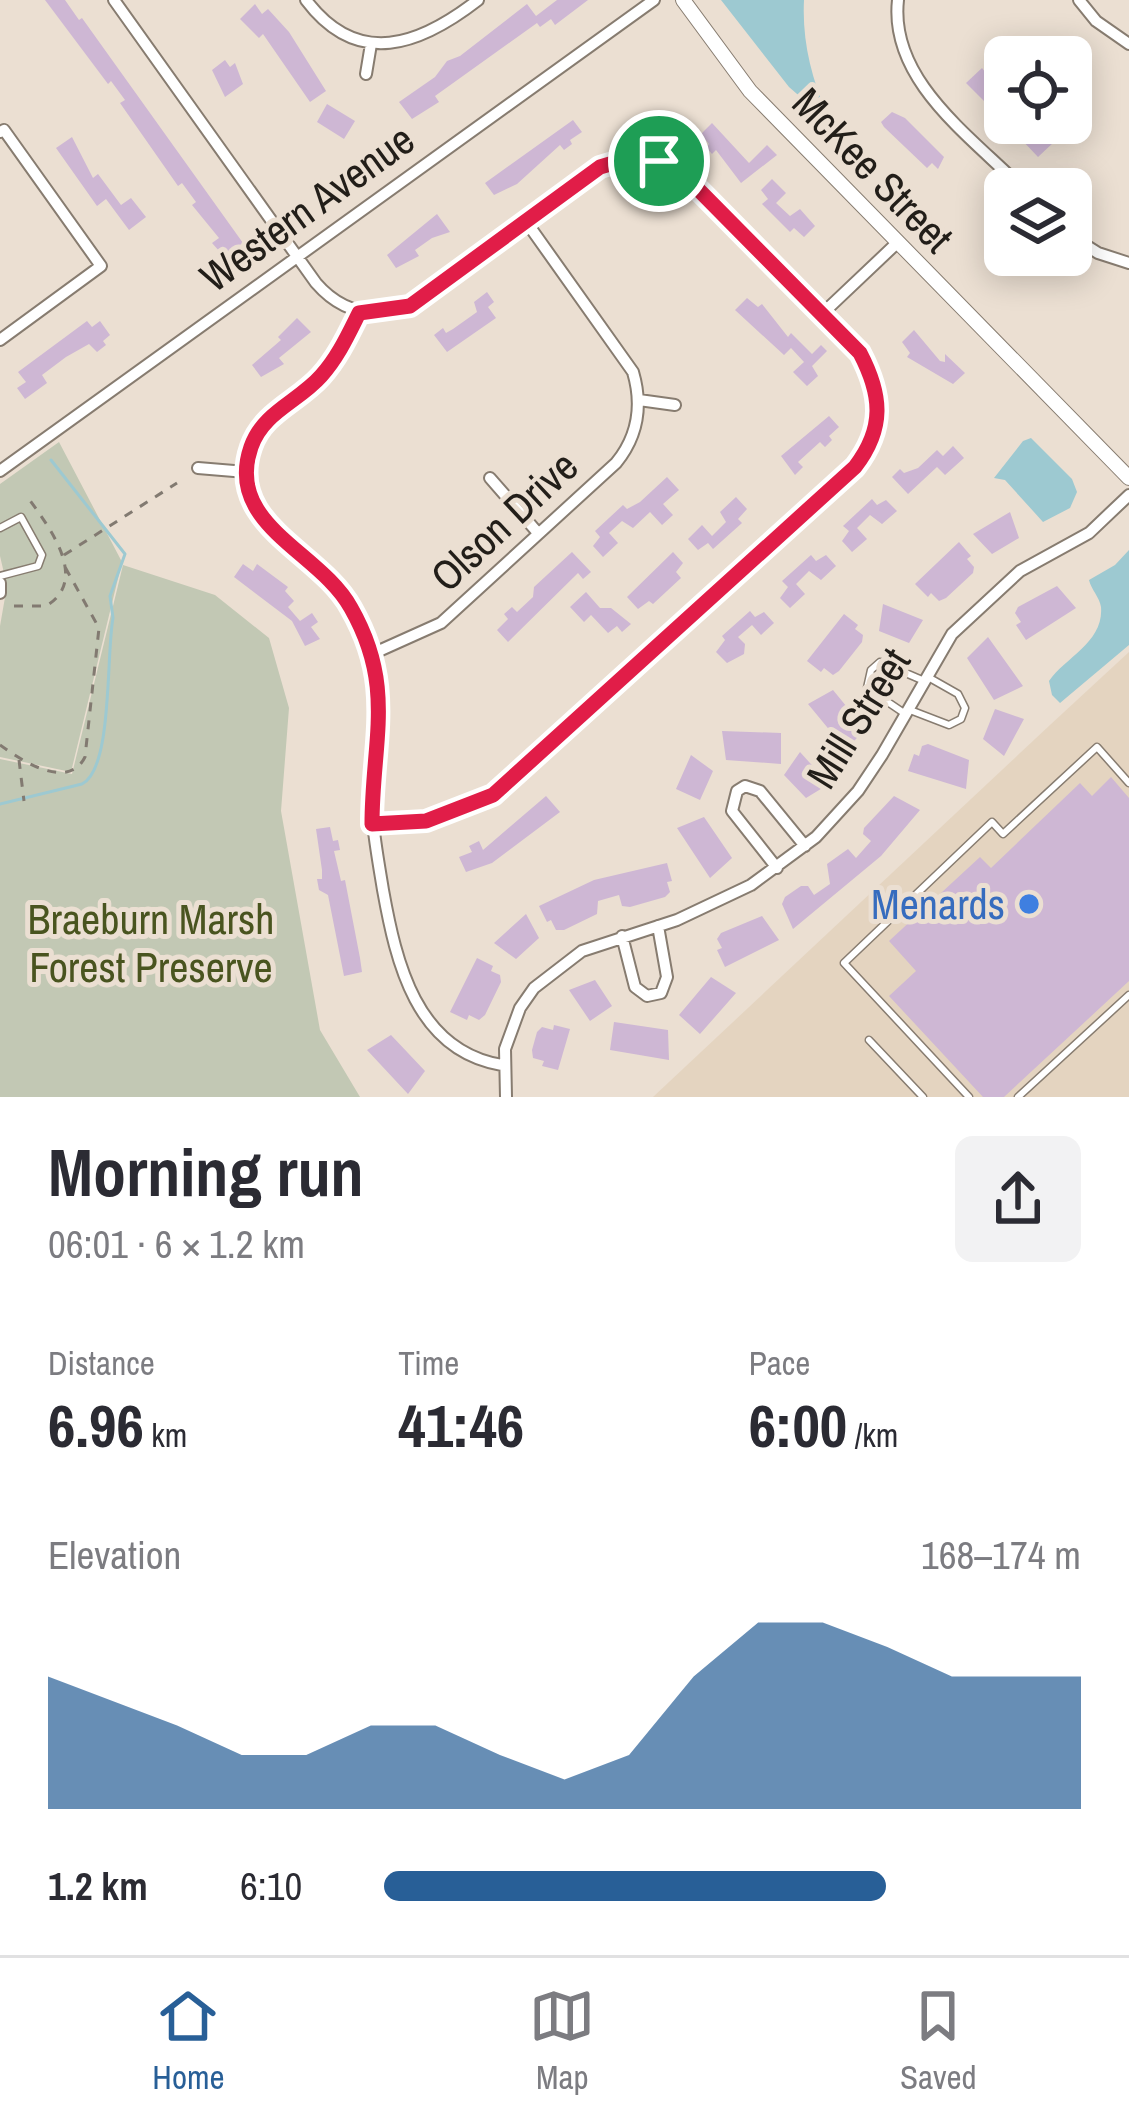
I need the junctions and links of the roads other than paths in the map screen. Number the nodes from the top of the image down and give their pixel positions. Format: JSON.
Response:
{"nodes":[{"id":1,"x":114,"y":0,"type":"edge"},
{"id":2,"x":305,"y":0,"type":"edge"},
{"id":3,"x":478,"y":0,"type":"edge"},
{"id":4,"x":654,"y":0,"type":"edge"},
{"id":5,"x":683,"y":0,"type":"edge"},
{"id":6,"x":898,"y":0,"type":"edge"},
{"id":7,"x":1079,"y":0,"type":"edge"},
{"id":8,"x":370,"y":44,"type":"junction"},
{"id":9,"x":1129,"y":44,"type":"edge"},
{"id":10,"x":366,"y":74,"type":"dead end"},
{"id":11,"x":2,"y":131,"type":"edge"},
{"id":12,"x":1003,"y":168,"type":"edge"},
{"id":13,"x":525,"y":220,"type":"junction"},
{"id":14,"x":898,"y":242,"type":"junction"},
{"id":15,"x":1092,"y":249,"type":"edge"},
{"id":16,"x":297,"y":255,"type":"junction"},
{"id":17,"x":1129,"y":263,"type":"edge"},
{"id":18,"x":359,"y":313,"type":"junction"},
{"id":19,"x":822,"y":314,"type":"junction"},
{"id":20,"x":0,"y":340,"type":"edge"},
{"id":21,"x":639,"y":400,"type":"junction"},
{"id":22,"x":675,"y":405,"type":"dead end"},
{"id":23,"x":198,"y":468,"type":"dead end"},
{"id":24,"x":0,"y":471,"type":"edge"},
{"id":25,"x":246,"y":472,"type":"junction"},
{"id":26,"x":490,"y":478,"type":"dead end"},
{"id":27,"x":1129,"y":478,"type":"edge"},
{"id":28,"x":1129,"y":495,"type":"edge"},
{"id":29,"x":0,"y":528,"type":"edge"},
{"id":30,"x":538,"y":532,"type":"junction"},
{"id":31,"x":0,"y":580,"type":"edge"},
{"id":32,"x":0,"y":593,"type":"edge"},
{"id":33,"x":373,"y":654,"type":"junction"},
{"id":34,"x":923,"y":678,"type":"junction"},
{"id":35,"x":906,"y":710,"type":"junction"},
{"id":36,"x":1129,"y":783,"type":"edge"},
{"id":37,"x":372,"y":824,"type":"junction"},
{"id":38,"x":805,"y":846,"type":"junction"},
{"id":39,"x":777,"y":868,"type":"junction"},
{"id":40,"x":658,"y":926,"type":"junction"},
{"id":41,"x":622,"y":935,"type":"junction"},
{"id":42,"x":1129,"y":995,"type":"edge"},
{"id":43,"x":869,"y":1040,"type":"dead end"},
{"id":44,"x":502,"y":1066,"type":"junction"},
{"id":45,"x":506,"y":1097,"type":"edge"},
{"id":46,"x":922,"y":1097,"type":"edge"},
{"id":47,"x":969,"y":1097,"type":"edge"},
{"id":48,"x":1018,"y":1097,"type":"edge"}],
"edges":[{"from":1,"to":16,"type":"street"},
{"from":2,"to":8,"type":"street"},
{"from":3,"to":8,"type":"street"},
{"from":4,"to":16,"type":"street","name":"Western Avenue"},
{"from":5,"to":14,"type":"street","name":"McKee Street"},
{"from":6,"to":12,"type":"street"},
{"from":7,"to":9,"type":"street"},
{"from":8,"to":10,"type":"street"},
{"from":11,"to":20,"type":"street"},
{"from":13,"to":18,"type":"street"},
{"from":13,"to":19,"type":"street"},
{"from":13,"to":21,"type":"street"},
{"from":14,"to":19,"type":"street"},
{"from":14,"to":27,"type":"street","name":"McKee Street"},
{"from":15,"to":17,"type":"street"},
{"from":16,"to":18,"type":"street"},
{"from":16,"to":24,"type":"street","name":"Western Avenue"},
{"from":18,"to":25,"type":"street"},
{"from":19,"to":37,"type":"street"},
{"from":21,"to":22,"type":"street"},
{"from":21,"to":30,"type":"street","name":"Olson Drive"},
{"from":23,"to":25,"type":"street"},
{"from":25,"to":33,"type":"street"},
{"from":26,"to":30,"type":"street"},
{"from":28,"to":34,"type":"street","name":"Mill Street"},
{"from":29,"to":31,"type":"lane"},
{"from":30,"to":33,"type":"street","name":"Olson Drive"},
{"from":31,"to":32,"type":"street"},
{"from":33,"to":37,"type":"street"},
{"from":34,"to":35,"type":"street","name":"Mill Street"},
{"from":34,"to":35,"type":"lane"},
{"from":34,"to":35,"type":"lane"},
{"from":35,"to":38,"type":"street","name":"Mill Street"},
{"from":36,"to":47,"type":"lane"},
{"from":37,"to":44,"type":"street"},
{"from":38,"to":39,"type":"street","name":"Mill Street"},
{"from":38,"to":39,"type":"street"},
{"from":39,"to":40,"type":"street","name":"Mill Street"},
{"from":40,"to":41,"type":"street","name":"Mill Street"},
{"from":40,"to":41,"type":"street"},
{"from":41,"to":44,"type":"street","name":"Mill Street"},
{"from":42,"to":48,"type":"lane"},
{"from":43,"to":46,"type":"lane"},
{"from":44,"to":45,"type":"street","name":"Mill Street"}]}
